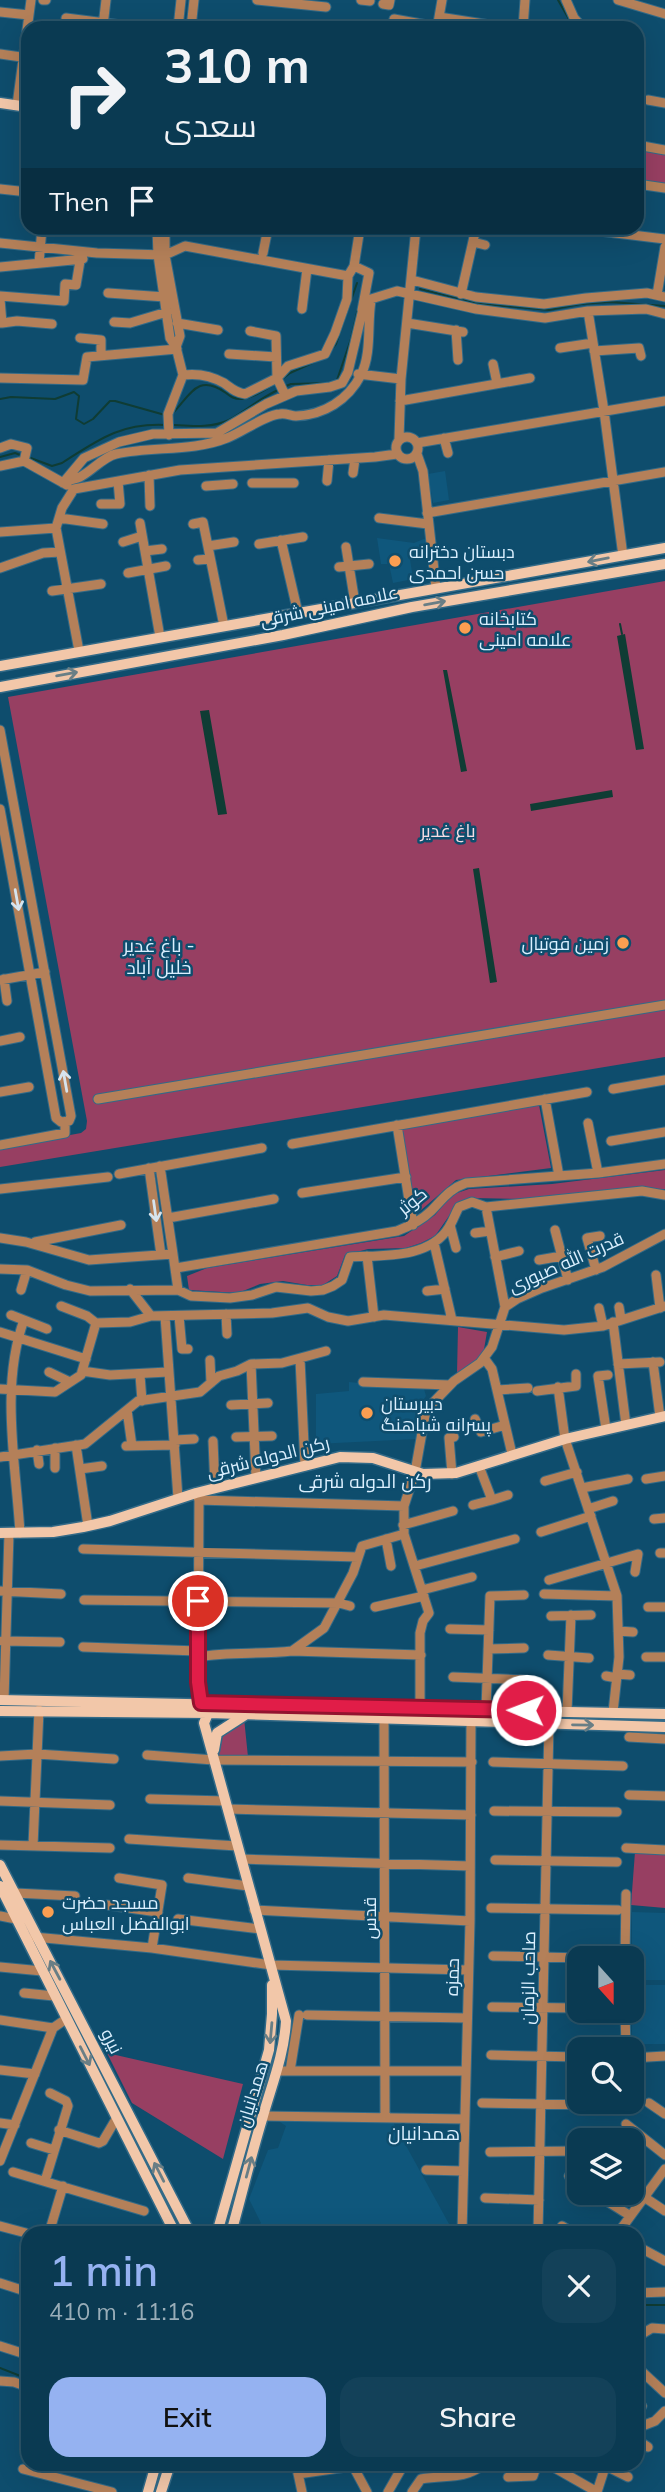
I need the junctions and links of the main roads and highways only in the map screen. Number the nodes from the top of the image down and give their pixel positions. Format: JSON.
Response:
{"nodes":[{"id":1,"x":0,"y":103,"type":"edge"},
{"id":2,"x":21,"y":106,"type":"edge"},
{"id":3,"x":665,"y":548,"type":"edge"},
{"id":4,"x":665,"y":564,"type":"edge"},
{"id":5,"x":274,"y":618,"type":"junction"},
{"id":6,"x":276,"y":636,"type":"junction"},
{"id":7,"x":0,"y":666,"type":"edge"},
{"id":8,"x":0,"y":687,"type":"edge"},
{"id":9,"x":662,"y":1416,"type":"edge"},
{"id":10,"x":10,"y":1533,"type":"edge"},
{"id":11,"x":1,"y":1703,"type":"edge"},
{"id":12,"x":526,"y":1710,"type":"junction"},
{"id":13,"x":200,"y":1711,"type":"junction"},
{"id":14,"x":665,"y":1714,"type":"edge"},
{"id":15,"x":246,"y":1715,"type":"junction"},
{"id":16,"x":525,"y":1724,"type":"junction"},
{"id":17,"x":665,"y":1727,"type":"edge"},
{"id":18,"x":214,"y":1760,"type":"junction"},
{"id":19,"x":0,"y":1865,"type":"edge"},
{"id":20,"x":0,"y":1886,"type":"edge"},
{"id":21,"x":32,"y":1938,"type":"junction"},
{"id":22,"x":271,"y":1965,"type":"junction"},
{"id":23,"x":171,"y":2226,"type":"edge"},
{"id":24,"x":186,"y":2226,"type":"edge"},
{"id":25,"x":219,"y":2226,"type":"edge"},
{"id":26,"x":233,"y":2226,"type":"edge"},
{"id":27,"x":154,"y":2471,"type":"edge"},
{"id":28,"x":168,"y":2471,"type":"edge"},
{"id":29,"x":148,"y":2492,"type":"edge"},
{"id":30,"x":161,"y":2492,"type":"edge"}],
"edges":[{"from":1,"to":2,"type":"main road"},
{"from":3,"to":5,"type":"main road","name":"علامه امینی شرقی","one_way":true},
{"from":6,"to":4,"type":"main road","name":"علامه امینی شرقی","one_way":true},
{"from":5,"to":6,"type":"main road"},
{"from":5,"to":7,"type":"main road","name":"علامه امینی شرقی"},
{"from":8,"to":6,"type":"main road","name":"علامه امینی شرقی","one_way":true},
{"from":9,"to":10,"type":"main road","name":"رکن الدوله شرقی"},
{"from":11,"to":13,"type":"main road"},
{"from":11,"to":13,"type":"main road"},
{"from":12,"to":13,"type":"main road"},
{"from":12,"to":14,"type":"main road"},
{"from":12,"to":16,"type":"main road"},
{"from":13,"to":15,"type":"main road"},
{"from":13,"to":18,"type":"main road","name":"همدانیان"},
{"from":15,"to":16,"type":"main road"},
{"from":15,"to":18,"type":"main road"},
{"from":16,"to":17,"type":"main road","one_way":true},
{"from":18,"to":22,"type":"main road","name":"همدانیان"},
{"from":19,"to":21,"type":"main road","name":"نیرو"},
{"from":20,"to":21,"type":"main road","name":"نیرو"},
{"from":21,"to":23,"type":"main road","name":"نیرو","one_way":true},
{"from":24,"to":21,"type":"main road","name":"نیرو","one_way":true},
{"from":22,"to":25,"type":"main road","name":"همدانیان","one_way":true},
{"from":26,"to":22,"type":"main road","name":"همدانیان","one_way":true},
{"from":27,"to":29,"type":"main road"},
{"from":28,"to":30,"type":"main road"}]}
